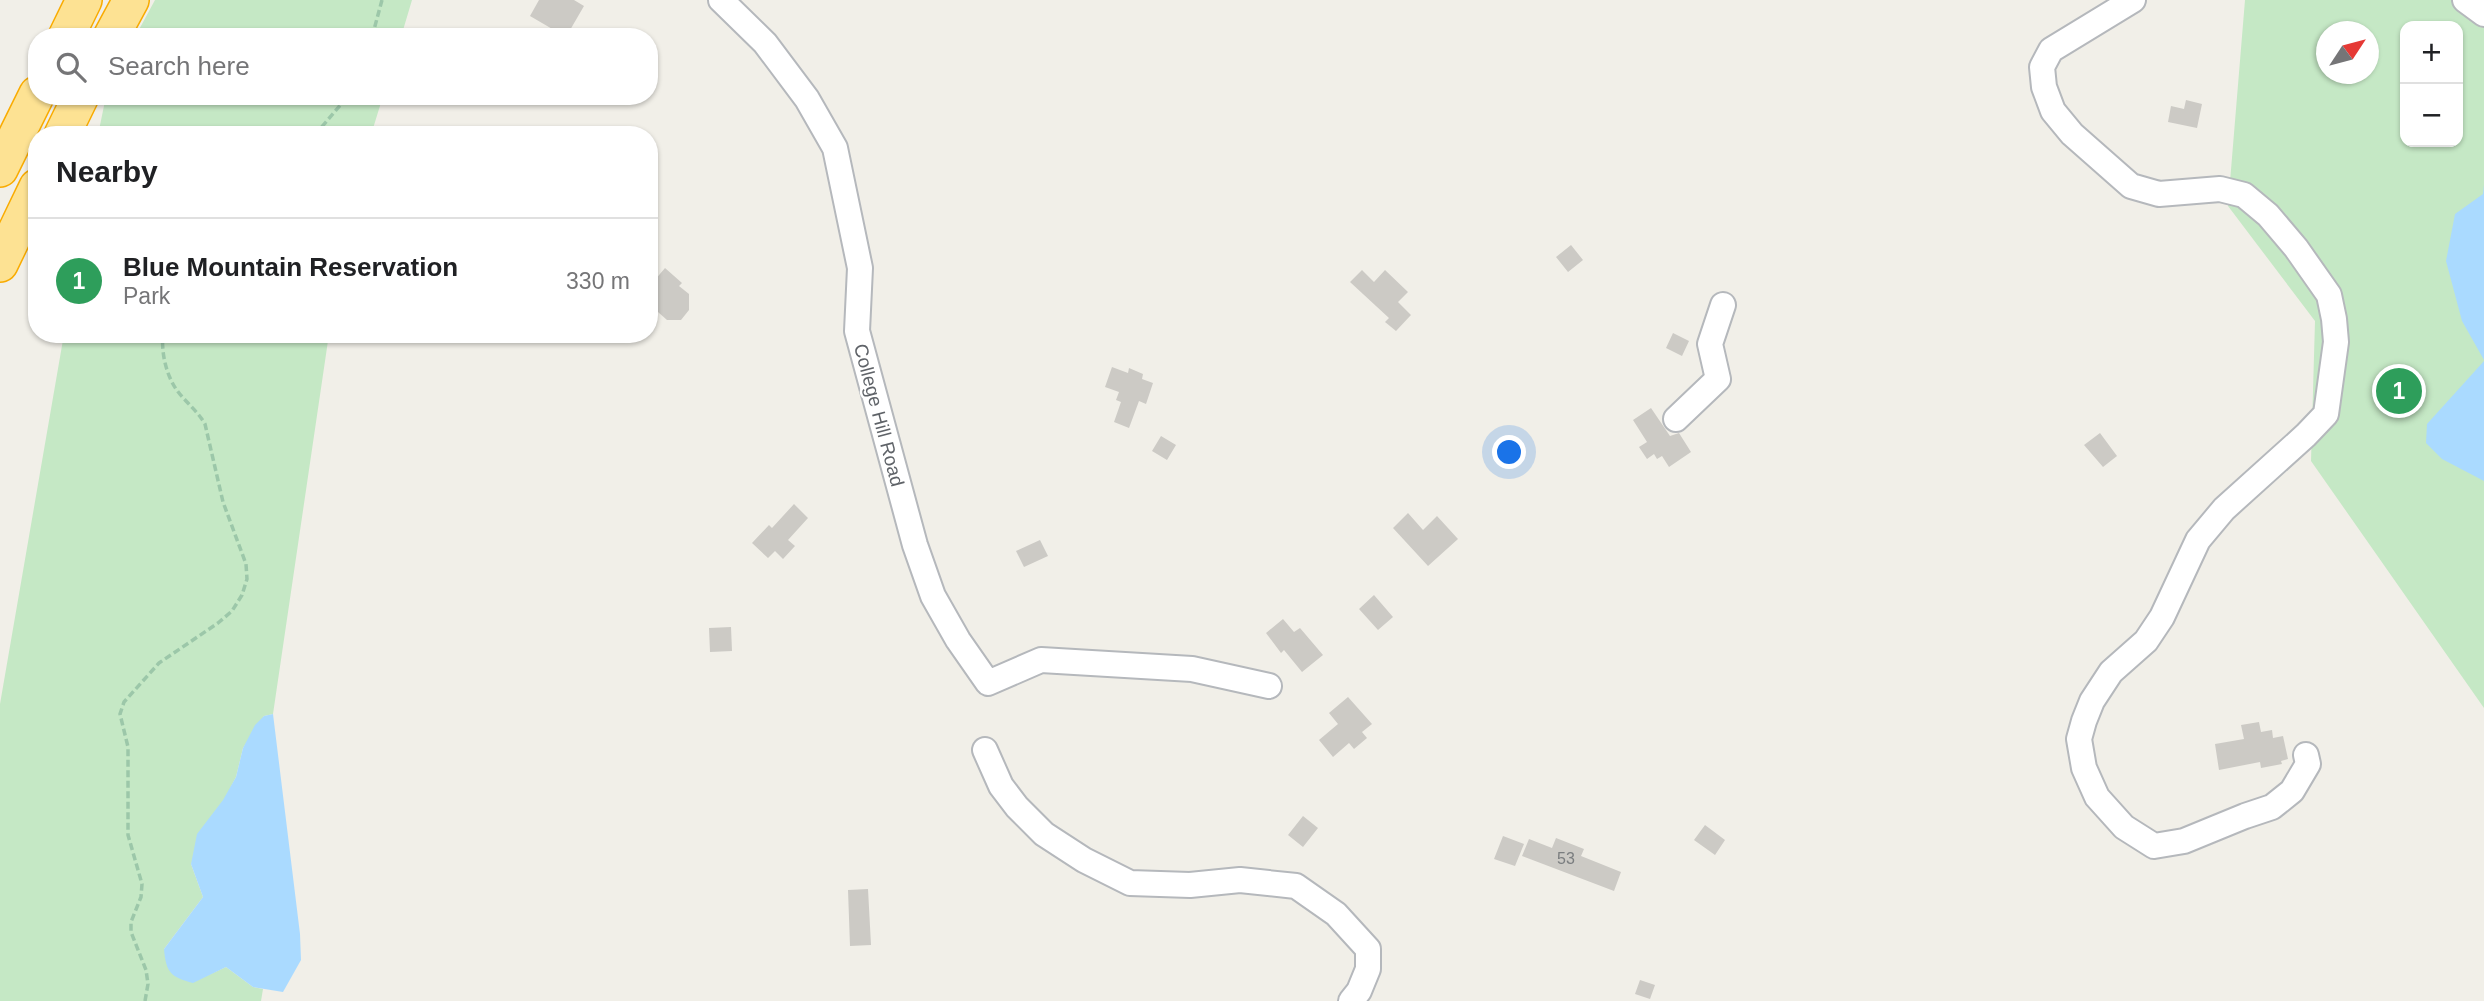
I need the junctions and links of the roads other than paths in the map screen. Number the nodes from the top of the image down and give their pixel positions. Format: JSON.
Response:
{"nodes":[{"id":1,"x":85,"y":0,"type":"edge"},
{"id":2,"x":131,"y":0,"type":"edge"},
{"id":3,"x":721,"y":0,"type":"edge"},
{"id":4,"x":2133,"y":0,"type":"edge"},
{"id":5,"x":2465,"y":0,"type":"edge"},
{"id":6,"x":2484,"y":14,"type":"edge"},
{"id":7,"x":71,"y":28,"type":"edge"},
{"id":8,"x":116,"y":28,"type":"edge"},
{"id":9,"x":32,"y":105,"type":"edge"},
{"id":10,"x":77,"y":105,"type":"edge"},
{"id":11,"x":66,"y":126,"type":"edge"},
{"id":12,"x":0,"y":169,"type":"edge"},
{"id":13,"x":28,"y":206,"type":"edge"},
{"id":14,"x":0,"y":264,"type":"edge"},
{"id":15,"x":1723,"y":305,"type":"dead end"},
{"id":16,"x":1676,"y":419,"type":"dead end"},
{"id":17,"x":1269,"y":686,"type":"dead end"},
{"id":18,"x":985,"y":750,"type":"dead end"},
{"id":19,"x":2306,"y":755,"type":"dead end"},
{"id":20,"x":1351,"y":1001,"type":"edge"}],
"edges":[{"from":1,"to":7,"type":"highway"},
{"from":2,"to":8,"type":"highway"},
{"from":3,"to":17,"type":"street","name":"College Hill Road"},
{"from":4,"to":19,"type":"street"},
{"from":5,"to":6,"type":"street"},
{"from":9,"to":12,"type":"highway"},
{"from":10,"to":11,"type":"highway"},
{"from":13,"to":14,"type":"highway"},
{"from":15,"to":16,"type":"street"},
{"from":18,"to":20,"type":"street"}]}
